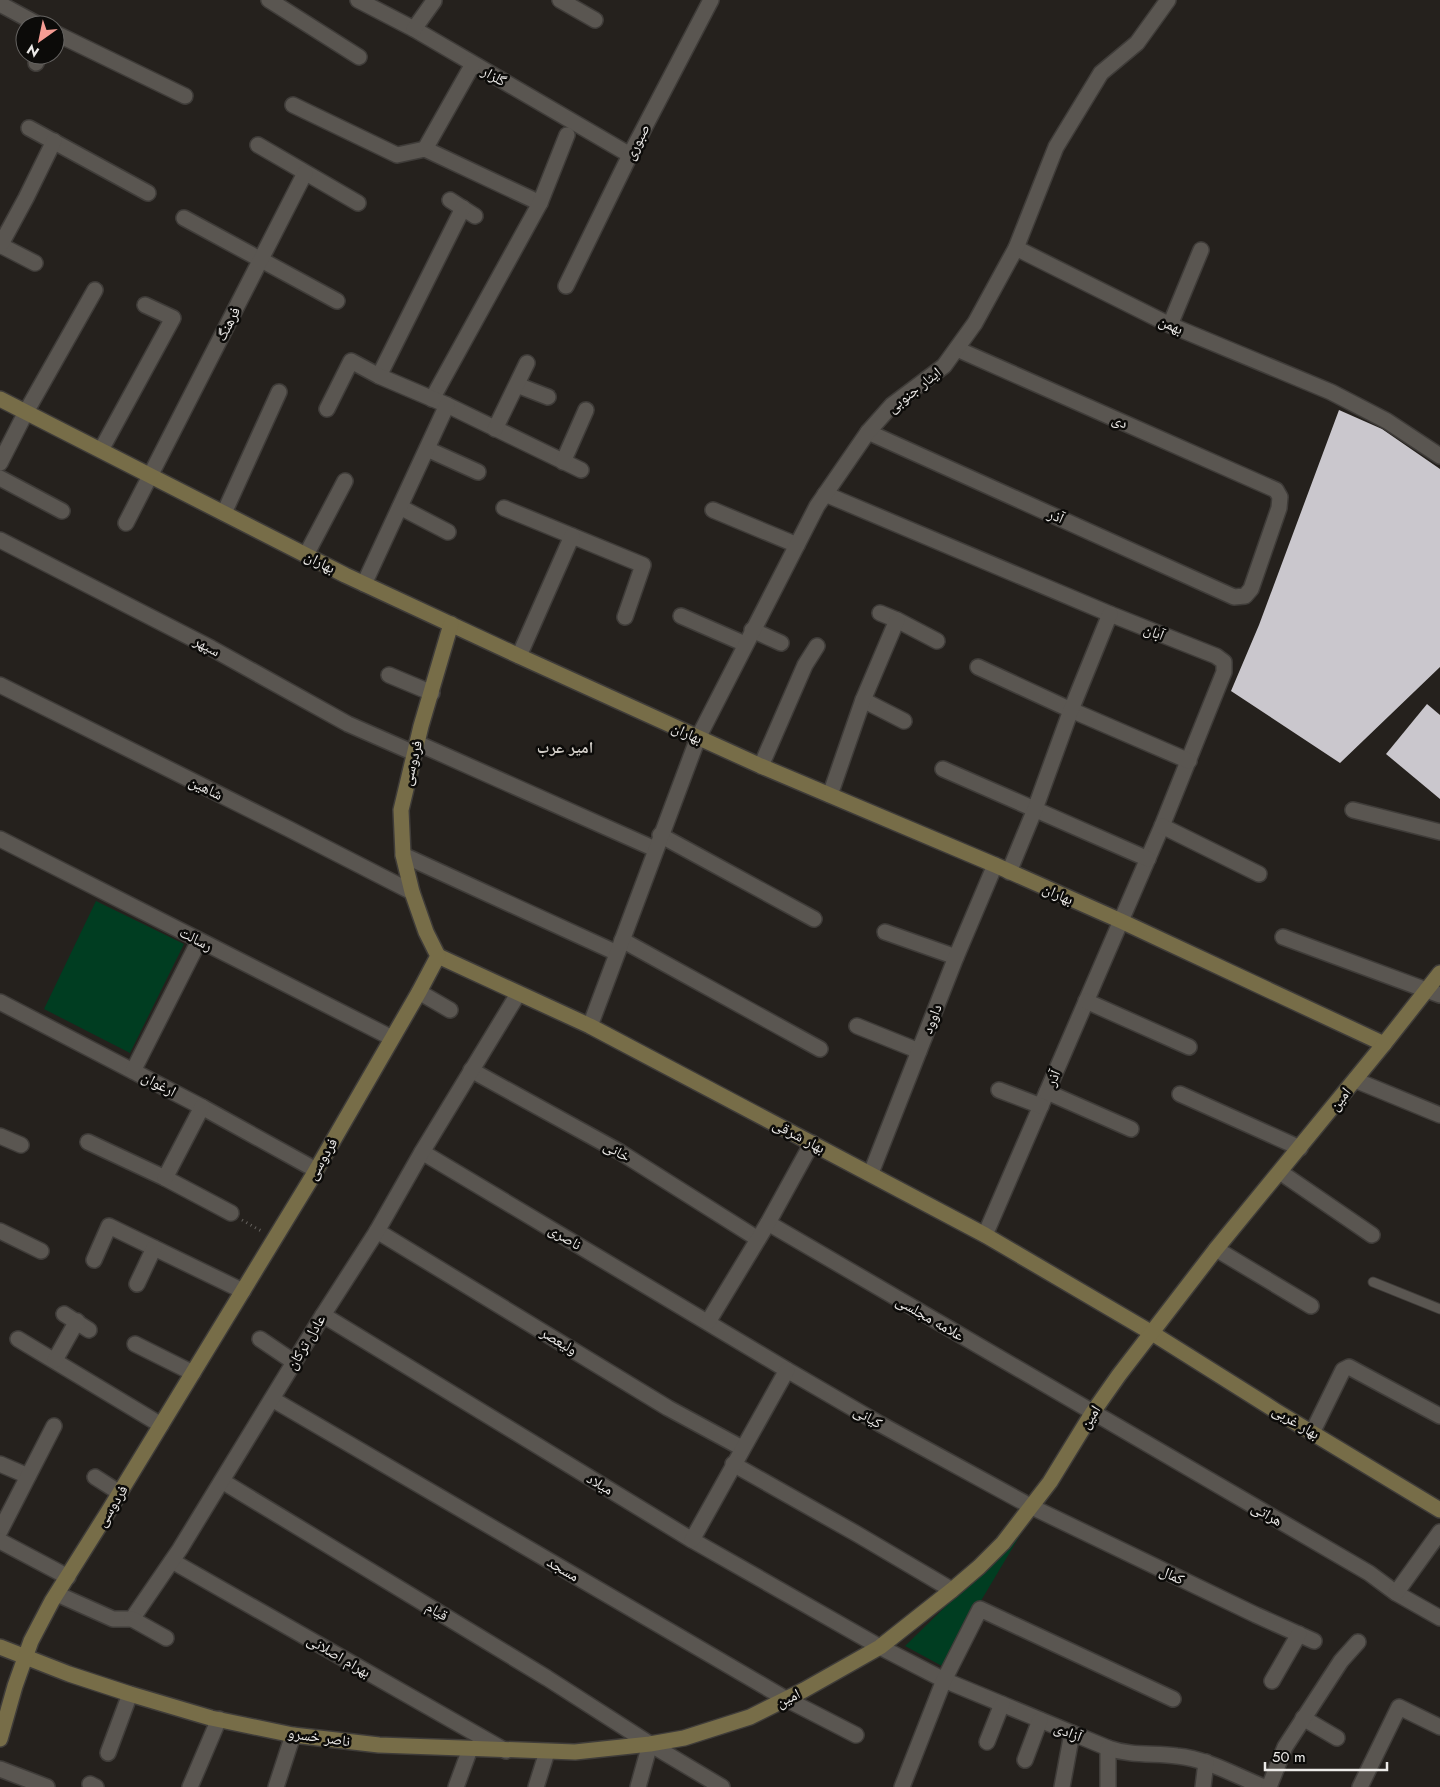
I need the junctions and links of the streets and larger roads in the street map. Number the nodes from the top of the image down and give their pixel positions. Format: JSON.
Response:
{"nodes":[{"id":1,"x":269,"y":0,"type":"edge"},
{"id":2,"x":358,"y":0,"type":"edge"},
{"id":3,"x":711,"y":0,"type":"edge"},
{"id":4,"x":1168,"y":0,"type":"edge"},
{"id":5,"x":434,"y":1,"type":"edge"},
{"id":6,"x":563,"y":1,"type":"edge"},
{"id":7,"x":0,"y":4,"type":"edge"},
{"id":8,"x":20,"y":15,"type":"edge"},
{"id":9,"x":595,"y":20,"type":"dead end"},
{"id":10,"x":414,"y":29,"type":"junction"},
{"id":11,"x":65,"y":38,"type":"edge"},
{"id":12,"x":359,"y":57,"type":"dead end"},
{"id":13,"x":473,"y":64,"type":"junction"},
{"id":14,"x":185,"y":96,"type":"dead end"},
{"id":15,"x":293,"y":105,"type":"dead end"},
{"id":16,"x":29,"y":128,"type":"dead end"},
{"id":17,"x":567,"y":135,"type":"dead end"},
{"id":18,"x":54,"y":141,"type":"junction"},
{"id":19,"x":258,"y":146,"type":"dead end"},
{"id":20,"x":425,"y":149,"type":"junction"},
{"id":21,"x":630,"y":155,"type":"junction"},
{"id":22,"x":305,"y":173,"type":"junction"},
{"id":23,"x":148,"y":193,"type":"dead end"},
{"id":24,"x":358,"y":203,"type":"dead end"},
{"id":25,"x":540,"y":203,"type":"junction"},
{"id":26,"x":463,"y":208,"type":"dead end"},
{"id":27,"x":184,"y":218,"type":"dead end"},
{"id":28,"x":0,"y":245,"type":"edge"},
{"id":29,"x":1016,"y":248,"type":"junction"},
{"id":30,"x":1201,"y":250,"type":"dead end"},
{"id":31,"x":261,"y":259,"type":"junction"},
{"id":32,"x":35,"y":263,"type":"dead end"},
{"id":33,"x":566,"y":286,"type":"dead end"},
{"id":34,"x":96,"y":290,"type":"dead end"},
{"id":35,"x":337,"y":301,"type":"dead end"},
{"id":36,"x":145,"y":305,"type":"dead end"},
{"id":37,"x":1170,"y":325,"type":"junction"},
{"id":38,"x":957,"y":349,"type":"junction"},
{"id":39,"x":527,"y":363,"type":"dead end"},
{"id":40,"x":378,"y":376,"type":"junction"},
{"id":41,"x":516,"y":385,"type":"junction"},
{"id":42,"x":279,"y":392,"type":"dead end"},
{"id":43,"x":548,"y":397,"type":"dead end"},
{"id":44,"x":0,"y":398,"type":"edge"},
{"id":45,"x":432,"y":399,"type":"junction"},
{"id":46,"x":447,"y":405,"type":"junction"},
{"id":47,"x":327,"y":409,"type":"dead end"},
{"id":48,"x":586,"y":410,"type":"dead end"},
{"id":49,"x":26,"y":412,"type":"junction"},
{"id":50,"x":495,"y":428,"type":"junction"},
{"id":51,"x":868,"y":432,"type":"junction"},
{"id":52,"x":427,"y":449,"type":"junction"},
{"id":53,"x":101,"y":450,"type":"junction"},
{"id":54,"x":1440,"y":456,"type":"edge"},
{"id":55,"x":563,"y":462,"type":"junction"},
{"id":56,"x":0,"y":463,"type":"edge"},
{"id":57,"x":581,"y":470,"type":"dead end"},
{"id":58,"x":478,"y":472,"type":"dead end"},
{"id":59,"x":151,"y":476,"type":"junction"},
{"id":60,"x":0,"y":478,"type":"edge"},
{"id":61,"x":345,"y":481,"type":"dead end"},
{"id":62,"x":825,"y":494,"type":"junction"},
{"id":63,"x":400,"y":507,"type":"junction"},
{"id":64,"x":504,"y":508,"type":"dead end"},
{"id":65,"x":713,"y":510,"type":"dead end"},
{"id":66,"x":62,"y":511,"type":"dead end"},
{"id":67,"x":224,"y":513,"type":"junction"},
{"id":68,"x":126,"y":522,"type":"dead end"},
{"id":69,"x":448,"y":532,"type":"dead end"},
{"id":70,"x":572,"y":536,"type":"junction"},
{"id":71,"x":0,"y":540,"type":"edge"},
{"id":72,"x":797,"y":544,"type":"junction"},
{"id":73,"x":306,"y":555,"type":"junction"},
{"id":74,"x":364,"y":584,"type":"junction"},
{"id":75,"x":1245,"y":596,"type":"joint"},
{"id":76,"x":880,"y":614,"type":"dead end"},
{"id":77,"x":1110,"y":614,"type":"junction"},
{"id":78,"x":681,"y":616,"type":"dead end"},
{"id":79,"x":624,"y":617,"type":"dead end"},
{"id":80,"x":897,"y":620,"type":"junction"},
{"id":81,"x":451,"y":624,"type":"junction"},
{"id":82,"x":752,"y":630,"type":"junction"},
{"id":83,"x":937,"y":641,"type":"dead end"},
{"id":84,"x":781,"y":643,"type":"dead end"},
{"id":85,"x":745,"y":644,"type":"junction"},
{"id":86,"x":817,"y":646,"type":"dead end"},
{"id":87,"x":519,"y":656,"type":"junction"},
{"id":88,"x":978,"y":666,"type":"dead end"},
{"id":89,"x":389,"y":675,"type":"dead end"},
{"id":90,"x":0,"y":685,"type":"edge"},
{"id":91,"x":432,"y":693,"type":"junction"},
{"id":92,"x":863,"y":700,"type":"junction"},
{"id":93,"x":1071,"y":710,"type":"junction"},
{"id":94,"x":904,"y":720,"type":"dead end"},
{"id":95,"x":698,"y":738,"type":"junction"},
{"id":96,"x":416,"y":748,"type":"junction"},
{"id":97,"x":1189,"y":761,"type":"junction"},
{"id":98,"x":761,"y":766,"type":"junction"},
{"id":99,"x":943,"y":769,"type":"dead end"},
{"id":100,"x":830,"y":795,"type":"junction"},
{"id":101,"x":1035,"y":809,"type":"junction"},
{"id":102,"x":1353,"y":810,"type":"dead end"},
{"id":103,"x":1162,"y":826,"type":"junction"},
{"id":104,"x":1440,"y":832,"type":"edge"},
{"id":105,"x":660,"y":835,"type":"junction"},
{"id":106,"x":0,"y":839,"type":"edge"},
{"id":107,"x":654,"y":850,"type":"junction"},
{"id":108,"x":403,"y":855,"type":"junction"},
{"id":109,"x":1148,"y":859,"type":"junction"},
{"id":110,"x":995,"y":865,"type":"junction"},
{"id":111,"x":1009,"y":872,"type":"junction"},
{"id":112,"x":1259,"y":874,"type":"dead end"},
{"id":113,"x":412,"y":892,"type":"junction"},
{"id":114,"x":814,"y":919,"type":"dead end"},
{"id":115,"x":1121,"y":921,"type":"junction"},
{"id":116,"x":885,"y":932,"type":"dead end"},
{"id":117,"x":1283,"y":937,"type":"dead end"},
{"id":118,"x":199,"y":941,"type":"junction"},
{"id":119,"x":619,"y":946,"type":"junction"},
{"id":120,"x":438,"y":956,"type":"junction"},
{"id":121,"x":956,"y":957,"type":"junction"},
{"id":122,"x":1440,"y":973,"type":"edge"},
{"id":123,"x":419,"y":992,"type":"junction"},
{"id":124,"x":1433,"y":992,"type":"edge"},
{"id":125,"x":518,"y":994,"type":"junction"},
{"id":126,"x":1086,"y":1001,"type":"junction"},
{"id":127,"x":0,"y":1002,"type":"edge"},
{"id":128,"x":450,"y":1010,"type":"dead end"},
{"id":129,"x":590,"y":1026,"type":"junction"},
{"id":130,"x":857,"y":1026,"type":"dead end"},
{"id":131,"x":392,"y":1038,"type":"junction"},
{"id":132,"x":1384,"y":1044,"type":"junction"},
{"id":133,"x":1189,"y":1047,"type":"dead end"},
{"id":134,"x":820,"y":1049,"type":"dead end"},
{"id":135,"x":919,"y":1051,"type":"junction"},
{"id":136,"x":471,"y":1070,"type":"junction"},
{"id":137,"x":133,"y":1071,"type":"junction"},
{"id":138,"x":1355,"y":1080,"type":"junction"},
{"id":139,"x":1000,"y":1090,"type":"dead end"},
{"id":140,"x":1180,"y":1094,"type":"dead end"},
{"id":141,"x":1044,"y":1099,"type":"junction"},
{"id":142,"x":202,"y":1107,"type":"junction"},
{"id":143,"x":1440,"y":1115,"type":"edge"},
{"id":144,"x":1131,"y":1129,"type":"dead end"},
{"id":145,"x":0,"y":1136,"type":"edge"},
{"id":146,"x":88,"y":1142,"type":"dead end"},
{"id":147,"x":812,"y":1143,"type":"junction"},
{"id":148,"x":21,"y":1145,"type":"dead end"},
{"id":149,"x":1300,"y":1148,"type":"junction"},
{"id":150,"x":422,"y":1152,"type":"junction"},
{"id":151,"x":316,"y":1170,"type":"junction"},
{"id":152,"x":1280,"y":1172,"type":"junction"},
{"id":153,"x":871,"y":1173,"type":"junction"},
{"id":154,"x":165,"y":1178,"type":"junction"},
{"id":155,"x":231,"y":1213,"type":"road end"},
{"id":156,"x":768,"y":1223,"type":"junction"},
{"id":157,"x":0,"y":1230,"type":"edge"},
{"id":158,"x":377,"y":1231,"type":"junction"},
{"id":159,"x":985,"y":1234,"type":"junction"},
{"id":160,"x":1372,"y":1235,"type":"dead end"},
{"id":161,"x":758,"y":1240,"type":"junction"},
{"id":162,"x":154,"y":1248,"type":"junction"},
{"id":163,"x":1216,"y":1250,"type":"junction"},
{"id":164,"x":41,"y":1251,"type":"dead end"},
{"id":165,"x":94,"y":1260,"type":"dead end"},
{"id":166,"x":137,"y":1284,"type":"dead end"},
{"id":167,"x":243,"y":1291,"type":"junction"},
{"id":168,"x":1311,"y":1306,"type":"dead end"},
{"id":169,"x":323,"y":1315,"type":"junction"},
{"id":170,"x":77,"y":1322,"type":"dead end"},
{"id":171,"x":708,"y":1322,"type":"junction"},
{"id":172,"x":1152,"y":1333,"type":"junction"},
{"id":173,"x":18,"y":1339,"type":"dead end"},
{"id":174,"x":260,"y":1339,"type":"dead end"},
{"id":175,"x":135,"y":1344,"type":"dead end"},
{"id":176,"x":55,"y":1360,"type":"junction"},
{"id":177,"x":294,"y":1362,"type":"junction"},
{"id":178,"x":787,"y":1370,"type":"junction"},
{"id":179,"x":193,"y":1373,"type":"junction"},
{"id":180,"x":272,"y":1399,"type":"junction"},
{"id":181,"x":1093,"y":1412,"type":"junction"},
{"id":182,"x":1440,"y":1416,"type":"edge"},
{"id":183,"x":162,"y":1425,"type":"junction"},
{"id":184,"x":54,"y":1426,"type":"dead end"},
{"id":185,"x":1312,"y":1432,"type":"junction"},
{"id":186,"x":742,"y":1448,"type":"junction"},
{"id":187,"x":0,"y":1464,"type":"edge"},
{"id":188,"x":734,"y":1464,"type":"junction"},
{"id":189,"x":28,"y":1476,"type":"junction"},
{"id":190,"x":95,"y":1477,"type":"dead end"},
{"id":191,"x":222,"y":1481,"type":"junction"},
{"id":192,"x":120,"y":1492,"type":"junction"},
{"id":193,"x":1032,"y":1507,"type":"junction"},
{"id":194,"x":1440,"y":1510,"type":"edge"},
{"id":195,"x":0,"y":1531,"type":"edge"},
{"id":196,"x":1440,"y":1532,"type":"edge"},
{"id":197,"x":692,"y":1540,"type":"junction"},
{"id":198,"x":0,"y":1541,"type":"edge"},
{"id":199,"x":172,"y":1561,"type":"junction"},
{"id":200,"x":68,"y":1577,"type":"junction"},
{"id":201,"x":952,"y":1590,"type":"junction"},
{"id":202,"x":1396,"y":1593,"type":"junction"},
{"id":203,"x":56,"y":1594,"type":"junction"},
{"id":204,"x":1440,"y":1618,"type":"edge"},
{"id":205,"x":132,"y":1619,"type":"junction"},
{"id":206,"x":1299,"y":1634,"type":"junction"},
{"id":207,"x":166,"y":1638,"type":"dead end"},
{"id":208,"x":1314,"y":1641,"type":"dead end"},
{"id":209,"x":1358,"y":1642,"type":"dead end"},
{"id":210,"x":0,"y":1647,"type":"edge"},
{"id":211,"x":880,"y":1647,"type":"junction"},
{"id":212,"x":26,"y":1657,"type":"junction"},
{"id":213,"x":944,"y":1680,"type":"junction"},
{"id":214,"x":1272,"y":1681,"type":"dead end"},
{"id":215,"x":130,"y":1694,"type":"junction"},
{"id":216,"x":786,"y":1699,"type":"junction"},
{"id":217,"x":1173,"y":1699,"type":"dead end"},
{"id":218,"x":1002,"y":1704,"type":"junction"},
{"id":219,"x":1303,"y":1718,"type":"junction"},
{"id":220,"x":219,"y":1719,"type":"junction"},
{"id":221,"x":1040,"y":1720,"type":"junction"},
{"id":222,"x":1440,"y":1727,"type":"edge"},
{"id":223,"x":1072,"y":1733,"type":"junction"},
{"id":224,"x":293,"y":1735,"type":"junction"},
{"id":225,"x":856,"y":1735,"type":"dead end"},
{"id":226,"x":0,"y":1737,"type":"edge"},
{"id":227,"x":1338,"y":1738,"type":"dead end"},
{"id":228,"x":987,"y":1742,"type":"dead end"},
{"id":229,"x":650,"y":1744,"type":"junction"},
{"id":230,"x":1108,"y":1748,"type":"junction"},
{"id":231,"x":470,"y":1749,"type":"junction"},
{"id":232,"x":506,"y":1751,"type":"junction"},
{"id":233,"x":547,"y":1752,"type":"junction"},
{"id":234,"x":108,"y":1753,"type":"dead end"},
{"id":235,"x":1025,"y":1760,"type":"dead end"},
{"id":236,"x":1206,"y":1762,"type":"junction"},
{"id":237,"x":0,"y":1770,"type":"edge"},
{"id":238,"x":1244,"y":1783,"type":"edge"},
{"id":239,"x":195,"y":1786,"type":"edge"},
{"id":240,"x":47,"y":1787,"type":"edge"},
{"id":241,"x":276,"y":1787,"type":"edge"},
{"id":242,"x":456,"y":1787,"type":"edge"},
{"id":243,"x":536,"y":1787,"type":"edge"},
{"id":244,"x":638,"y":1787,"type":"edge"},
{"id":245,"x":722,"y":1787,"type":"edge"},
{"id":246,"x":902,"y":1787,"type":"edge"},
{"id":247,"x":1062,"y":1787,"type":"edge"},
{"id":248,"x":1108,"y":1787,"type":"edge"},
{"id":249,"x":1203,"y":1787,"type":"edge"},
{"id":250,"x":1264,"y":1787,"type":"edge"},
{"id":251,"x":1268,"y":1787,"type":"edge"},
{"id":252,"x":1360,"y":1787,"type":"edge"}],
"edges":[{"from":1,"to":12,"type":"street"},
{"from":2,"to":10,"type":"street","name":"گلزار"},
{"from":3,"to":21,"type":"street","name":"صبوری"},
{"from":4,"to":29,"type":"street","name":"ایثار جنوبی"},
{"from":5,"to":10,"type":"street"},
{"from":6,"to":9,"type":"street"},
{"from":7,"to":8,"type":"street"},
{"from":10,"to":13,"type":"street","name":"گلزار"},
{"from":11,"to":14,"type":"street"},
{"from":13,"to":20,"type":"street"},
{"from":13,"to":21,"type":"street","name":"گلزار"},
{"from":15,"to":20,"type":"street"},
{"from":16,"to":18,"type":"street"},
{"from":17,"to":25,"type":"street"},
{"from":18,"to":23,"type":"street"},
{"from":18,"to":28,"type":"street"},
{"from":19,"to":22,"type":"street"},
{"from":20,"to":25,"type":"street"},
{"from":21,"to":33,"type":"street","name":"صبوری"},
{"from":22,"to":24,"type":"street"},
{"from":22,"to":31,"type":"street","name":"فرهنگ"},
{"from":25,"to":45,"type":"street"},
{"from":26,"to":40,"type":"street"},
{"from":27,"to":31,"type":"street"},
{"from":28,"to":32,"type":"street"},
{"from":29,"to":37,"type":"street","name":"بهمن"},
{"from":29,"to":38,"type":"street","name":"ایثار جنوبی"},
{"from":30,"to":37,"type":"street"},
{"from":31,"to":35,"type":"street"},
{"from":31,"to":59,"type":"street","name":"فرهنگ"},
{"from":34,"to":49,"type":"street"},
{"from":36,"to":53,"type":"street"},
{"from":37,"to":54,"type":"street","name":"بهمن"},
{"from":38,"to":51,"type":"street","name":"ایثار جنوبی"},
{"from":38,"to":75,"type":"street","name":"دی"},
{"from":39,"to":41,"type":"street"},
{"from":40,"to":45,"type":"street"},
{"from":40,"to":47,"type":"street"},
{"from":41,"to":43,"type":"street"},
{"from":41,"to":50,"type":"street"},
{"from":42,"to":67,"type":"street"},
{"from":44,"to":49,"type":"street","name":"بهاران"},
{"from":45,"to":46,"type":"street"},
{"from":46,"to":50,"type":"street"},
{"from":46,"to":52,"type":"street"},
{"from":48,"to":55,"type":"street"},
{"from":49,"to":53,"type":"street","name":"بهاران"},
{"from":49,"to":56,"type":"street"},
{"from":50,"to":55,"type":"street"},
{"from":51,"to":62,"type":"street","name":"ایثار جنوبی"},
{"from":51,"to":75,"type":"street","name":"آذر"},
{"from":52,"to":58,"type":"street"},
{"from":52,"to":63,"type":"street"},
{"from":53,"to":59,"type":"street","name":"بهاران"},
{"from":55,"to":57,"type":"street"},
{"from":59,"to":67,"type":"street","name":"بهاران"},
{"from":59,"to":68,"type":"street","name":"فرهنگ"},
{"from":60,"to":66,"type":"street"},
{"from":61,"to":73,"type":"street"},
{"from":62,"to":72,"type":"street","name":"ایثار جنوبی"},
{"from":62,"to":77,"type":"street","name":"آبان"},
{"from":63,"to":69,"type":"street"},
{"from":63,"to":74,"type":"street"},
{"from":64,"to":70,"type":"street"},
{"from":65,"to":72,"type":"street"},
{"from":67,"to":73,"type":"street","name":"بهاران"},
{"from":70,"to":79,"type":"street"},
{"from":70,"to":87,"type":"street"},
{"from":71,"to":96,"type":"street","name":"سپهر"},
{"from":72,"to":82,"type":"street","name":"ایثار جنوبی"},
{"from":73,"to":74,"type":"street","name":"بهاران"},
{"from":74,"to":81,"type":"street","name":"بهاران"},
{"from":76,"to":80,"type":"street"},
{"from":77,"to":93,"type":"street"},
{"from":77,"to":97,"type":"street","name":"آبان"},
{"from":78,"to":85,"type":"street"},
{"from":80,"to":83,"type":"street"},
{"from":80,"to":92,"type":"street"},
{"from":81,"to":87,"type":"street","name":"بهاران"},
{"from":81,"to":91,"type":"street","name":"فردوسی"},
{"from":82,"to":84,"type":"street"},
{"from":82,"to":85,"type":"street","name":"ایثار جنوبی"},
{"from":85,"to":95,"type":"street","name":"ایثار جنوبی"},
{"from":86,"to":98,"type":"street"},
{"from":87,"to":95,"type":"street","name":"بهاران"},
{"from":88,"to":93,"type":"street"},
{"from":89,"to":91,"type":"street"},
{"from":90,"to":113,"type":"street","name":"شاهین"},
{"from":91,"to":96,"type":"street","name":"فردوسی"},
{"from":92,"to":94,"type":"street"},
{"from":92,"to":100,"type":"street"},
{"from":93,"to":97,"type":"street"},
{"from":93,"to":101,"type":"street"},
{"from":95,"to":98,"type":"street","name":"بهاران"},
{"from":95,"to":105,"type":"street","name":"ایثار جنوبی"},
{"from":96,"to":107,"type":"street","name":"سپهر"},
{"from":96,"to":108,"type":"street","name":"فردوسی"},
{"from":97,"to":103,"type":"street","name":"آبان"},
{"from":98,"to":100,"type":"street","name":"بهاران"},
{"from":99,"to":101,"type":"street"},
{"from":100,"to":110,"type":"street","name":"بهاران"},
{"from":101,"to":109,"type":"street"},
{"from":101,"to":111,"type":"street"},
{"from":102,"to":104,"type":"street"},
{"from":103,"to":109,"type":"street","name":"آبان"},
{"from":103,"to":112,"type":"street"},
{"from":105,"to":107,"type":"street","name":"ایثار جنوبی"},
{"from":105,"to":114,"type":"street"},
{"from":106,"to":118,"type":"street","name":"رسالت"},
{"from":107,"to":119,"type":"street","name":"ایثار جنوبی"},
{"from":108,"to":113,"type":"street","name":"فردوسی"},
{"from":108,"to":119,"type":"street"},
{"from":109,"to":115,"type":"street","name":"آبان"},
{"from":110,"to":111,"type":"street","name":"بهاران"},
{"from":110,"to":121,"type":"street","name":"داوود"},
{"from":111,"to":115,"type":"street","name":"بهاران"},
{"from":113,"to":120,"type":"street","name":"فردوسی"},
{"from":115,"to":126,"type":"street","name":"آذر"},
{"from":115,"to":132,"type":"street","name":"بهاران"},
{"from":116,"to":121,"type":"street"},
{"from":117,"to":124,"type":"street"},
{"from":118,"to":131,"type":"street","name":"رسالت"},
{"from":118,"to":137,"type":"street"},
{"from":119,"to":129,"type":"street","name":"ایثار جنوبی"},
{"from":119,"to":134,"type":"street"},
{"from":120,"to":123,"type":"street","name":"فردوسی"},
{"from":120,"to":125,"type":"street","name":"بهار شرقی"},
{"from":121,"to":135,"type":"street","name":"داوود"},
{"from":122,"to":124,"type":"street","name":"امین"},
{"from":123,"to":128,"type":"street"},
{"from":123,"to":131,"type":"street","name":"فردوسی"},
{"from":124,"to":132,"type":"street","name":"امین"},
{"from":125,"to":129,"type":"street","name":"بهار شرقی"},
{"from":125,"to":136,"type":"street","name":"عادل ترکان"},
{"from":126,"to":133,"type":"street"},
{"from":126,"to":141,"type":"street","name":"آذر"},
{"from":127,"to":137,"type":"street","name":"ارغوان"},
{"from":129,"to":147,"type":"street","name":"بهار شرقی"},
{"from":130,"to":135,"type":"street"},
{"from":131,"to":151,"type":"street","name":"فردوسی"},
{"from":132,"to":138,"type":"street","name":"امین"},
{"from":135,"to":153,"type":"street","name":"داوود"},
{"from":136,"to":150,"type":"street","name":"عادل ترکان"},
{"from":136,"to":161,"type":"street","name":"خانی"},
{"from":137,"to":142,"type":"street","name":"ارغوان"},
{"from":138,"to":143,"type":"street"},
{"from":138,"to":149,"type":"street","name":"امین"},
{"from":139,"to":141,"type":"street"},
{"from":140,"to":149,"type":"street"},
{"from":141,"to":144,"type":"street"},
{"from":141,"to":159,"type":"street","name":"آذر"},
{"from":142,"to":151,"type":"street","name":"ارغوان"},
{"from":142,"to":154,"type":"street"},
{"from":145,"to":148,"type":"street"},
{"from":146,"to":154,"type":"street"},
{"from":147,"to":153,"type":"street","name":"بهار شرقی"},
{"from":147,"to":156,"type":"street"},
{"from":149,"to":152,"type":"street","name":"امین"},
{"from":150,"to":158,"type":"street","name":"عادل ترکان"},
{"from":150,"to":171,"type":"street","name":"ناصری"},
{"from":151,"to":167,"type":"street","name":"فردوسی"},
{"from":152,"to":160,"type":"street"},
{"from":152,"to":163,"type":"street","name":"امین"},
{"from":153,"to":159,"type":"street","name":"بهار شرقی"},
{"from":154,"to":155,"type":"street"},
{"from":156,"to":161,"type":"street"},
{"from":156,"to":181,"type":"street","name":"علامه مجلسی"},
{"from":157,"to":164,"type":"street"},
{"from":158,"to":169,"type":"street","name":"عادل ترکان"},
{"from":158,"to":186,"type":"street","name":"ولیعصر"},
{"from":159,"to":172,"type":"street","name":"بهار شرقی"},
{"from":161,"to":171,"type":"street"},
{"from":162,"to":165,"type":"street"},
{"from":162,"to":166,"type":"street"},
{"from":162,"to":167,"type":"street"},
{"from":163,"to":168,"type":"street"},
{"from":163,"to":172,"type":"street","name":"امین"},
{"from":167,"to":179,"type":"street","name":"فردوسی"},
{"from":169,"to":177,"type":"street","name":"عادل ترکان"},
{"from":169,"to":197,"type":"street","name":"میلاد"},
{"from":170,"to":176,"type":"street"},
{"from":171,"to":178,"type":"street","name":"کیانی"},
{"from":172,"to":181,"type":"street","name":"امین"},
{"from":172,"to":185,"type":"street","name":"بهار غربی"},
{"from":173,"to":176,"type":"street"},
{"from":174,"to":177,"type":"street"},
{"from":175,"to":179,"type":"street"},
{"from":176,"to":183,"type":"street"},
{"from":177,"to":180,"type":"street","name":"عادل ترکان"},
{"from":178,"to":186,"type":"street"},
{"from":178,"to":193,"type":"street","name":"کیانی"},
{"from":179,"to":183,"type":"street","name":"فردوسی"},
{"from":180,"to":191,"type":"street","name":"عادل ترکان"},
{"from":180,"to":216,"type":"street","name":"مسجد"},
{"from":181,"to":193,"type":"street","name":"امین"},
{"from":181,"to":202,"type":"street","name":"هراتی"},
{"from":182,"to":185,"type":"street"},
{"from":183,"to":192,"type":"street","name":"فردوسی"},
{"from":184,"to":189,"type":"street"},
{"from":185,"to":194,"type":"street","name":"بهار غربی"},
{"from":186,"to":188,"type":"street"},
{"from":187,"to":189,"type":"street"},
{"from":188,"to":197,"type":"street"},
{"from":188,"to":201,"type":"street"},
{"from":189,"to":195,"type":"street"},
{"from":190,"to":192,"type":"street"},
{"from":191,"to":199,"type":"street","name":"عادل ترکان"},
{"from":191,"to":229,"type":"street","name":"قیام"},
{"from":192,"to":200,"type":"street","name":"فردوسی"},
{"from":193,"to":201,"type":"street","name":"امین"},
{"from":193,"to":206,"type":"street","name":"کمال"},
{"from":196,"to":202,"type":"street"},
{"from":197,"to":211,"type":"street","name":"میلاد"},
{"from":198,"to":200,"type":"street"},
{"from":199,"to":205,"type":"street","name":"عادل ترکان"},
{"from":199,"to":232,"type":"street","name":"بهرام اصلانی"},
{"from":200,"to":203,"type":"street","name":"فردوسی"},
{"from":201,"to":211,"type":"street","name":"امین"},
{"from":202,"to":204,"type":"street","name":"هراتی"},
{"from":203,"to":205,"type":"street"},
{"from":203,"to":212,"type":"street","name":"فردوسی"},
{"from":205,"to":207,"type":"street"},
{"from":206,"to":208,"type":"street","name":"کمال"},
{"from":206,"to":214,"type":"street"},
{"from":209,"to":219,"type":"street"},
{"from":210,"to":212,"type":"street","name":"ناصر خسرو"},
{"from":211,"to":213,"type":"street","name":"آزادی"},
{"from":211,"to":216,"type":"street","name":"امین"},
{"from":212,"to":215,"type":"street","name":"ناصر خسرو"},
{"from":212,"to":226,"type":"street","name":"فردوسی"},
{"from":213,"to":217,"type":"street"},
{"from":213,"to":218,"type":"street","name":"آزادی"},
{"from":213,"to":246,"type":"street"},
{"from":215,"to":220,"type":"street","name":"ناصر خسرو"},
{"from":215,"to":234,"type":"street"},
{"from":216,"to":225,"type":"street","name":"مسجد"},
{"from":216,"to":229,"type":"street","name":"امین"},
{"from":218,"to":221,"type":"street","name":"آزادی"},
{"from":218,"to":228,"type":"street"},
{"from":219,"to":227,"type":"street"},
{"from":219,"to":251,"type":"street"},
{"from":220,"to":224,"type":"street","name":"ناصر خسرو"},
{"from":220,"to":239,"type":"street"},
{"from":221,"to":223,"type":"street","name":"آزادی"},
{"from":221,"to":235,"type":"street"},
{"from":222,"to":252,"type":"street"},
{"from":223,"to":230,"type":"street","name":"آزادی"},
{"from":223,"to":247,"type":"street"},
{"from":224,"to":231,"type":"street","name":"ناصر خسرو"},
{"from":224,"to":241,"type":"street"},
{"from":229,"to":233,"type":"street","name":"ناصر خسرو"},
{"from":229,"to":244,"type":"street"},
{"from":229,"to":245,"type":"street","name":"قیام"},
{"from":230,"to":236,"type":"street","name":"آزادی"},
{"from":230,"to":248,"type":"street"},
{"from":231,"to":232,"type":"street","name":"ناصر خسرو"},
{"from":231,"to":242,"type":"street"},
{"from":232,"to":233,"type":"street","name":"ناصر خسرو"},
{"from":233,"to":243,"type":"street"},
{"from":236,"to":238,"type":"street","name":"آزادی"},
{"from":236,"to":249,"type":"street"},
{"from":237,"to":240,"type":"street"},
{"from":238,"to":250,"type":"street","name":"آزادی"}]}
